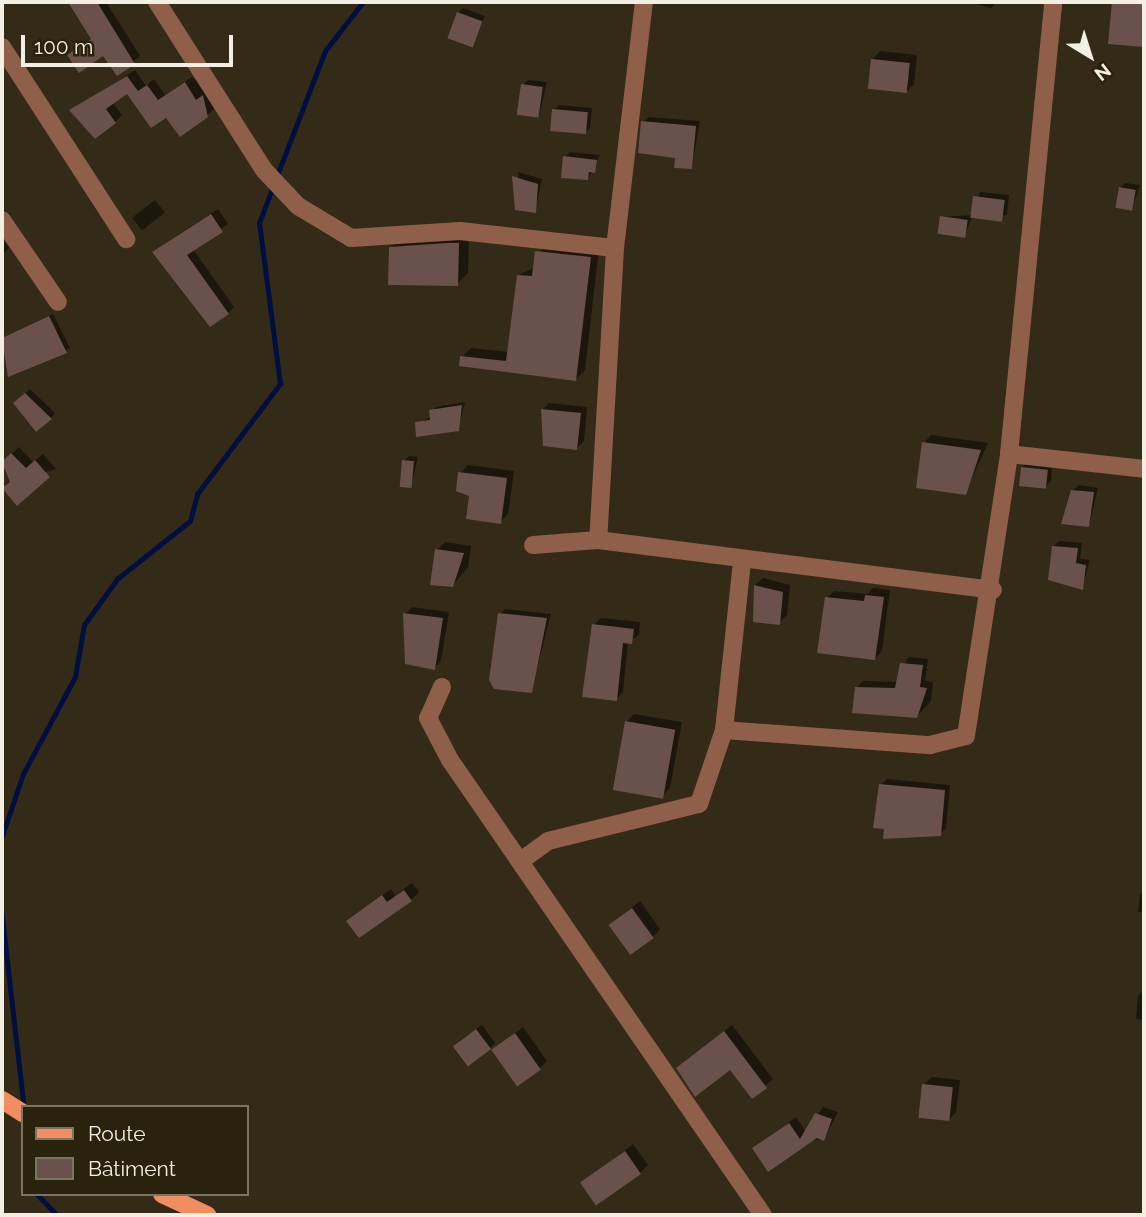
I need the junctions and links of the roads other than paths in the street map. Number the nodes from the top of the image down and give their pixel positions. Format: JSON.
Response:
{"nodes":[{"id":1,"x":158,"y":2,"type":"edge"},
{"id":2,"x":644,"y":2,"type":"edge"},
{"id":3,"x":1053,"y":2,"type":"edge"},
{"id":4,"x":2,"y":47,"type":"edge"},
{"id":5,"x":2,"y":220,"type":"edge"},
{"id":6,"x":126,"y":239,"type":"dead end"},
{"id":7,"x":615,"y":248,"type":"junction"},
{"id":8,"x":58,"y":302,"type":"dead end"},
{"id":9,"x":1009,"y":454,"type":"junction"},
{"id":10,"x":1144,"y":469,"type":"edge"},
{"id":11,"x":598,"y":540,"type":"junction"},
{"id":12,"x":533,"y":545,"type":"dead end"},
{"id":13,"x":742,"y":562,"type":"junction"},
{"id":14,"x":993,"y":590,"type":"junction"},
{"id":15,"x":442,"y":687,"type":"dead end"},
{"id":16,"x":724,"y":730,"type":"junction"},
{"id":17,"x":522,"y":860,"type":"junction"},
{"id":18,"x":2,"y":1100,"type":"edge"},
{"id":19,"x":21,"y":1112,"type":"edge"},
{"id":20,"x":166,"y":1196,"type":"edge"},
{"id":21,"x":207,"y":1215,"type":"edge"},
{"id":22,"x":763,"y":1215,"type":"edge"}],
"edges":[{"from":1,"to":7,"type":"street"},
{"from":2,"to":7,"type":"street"},
{"from":3,"to":9,"type":"street"},
{"from":4,"to":6,"type":"street"},
{"from":5,"to":8,"type":"street"},
{"from":7,"to":11,"type":"street"},
{"from":9,"to":10,"type":"street"},
{"from":9,"to":14,"type":"street"},
{"from":11,"to":12,"type":"street"},
{"from":11,"to":13,"type":"street"},
{"from":13,"to":14,"type":"street"},
{"from":13,"to":16,"type":"street"},
{"from":14,"to":16,"type":"street"},
{"from":15,"to":17,"type":"street"},
{"from":16,"to":17,"type":"street"},
{"from":17,"to":22,"type":"street"},
{"from":18,"to":19,"type":"main road"},
{"from":20,"to":21,"type":"main road"}]}
